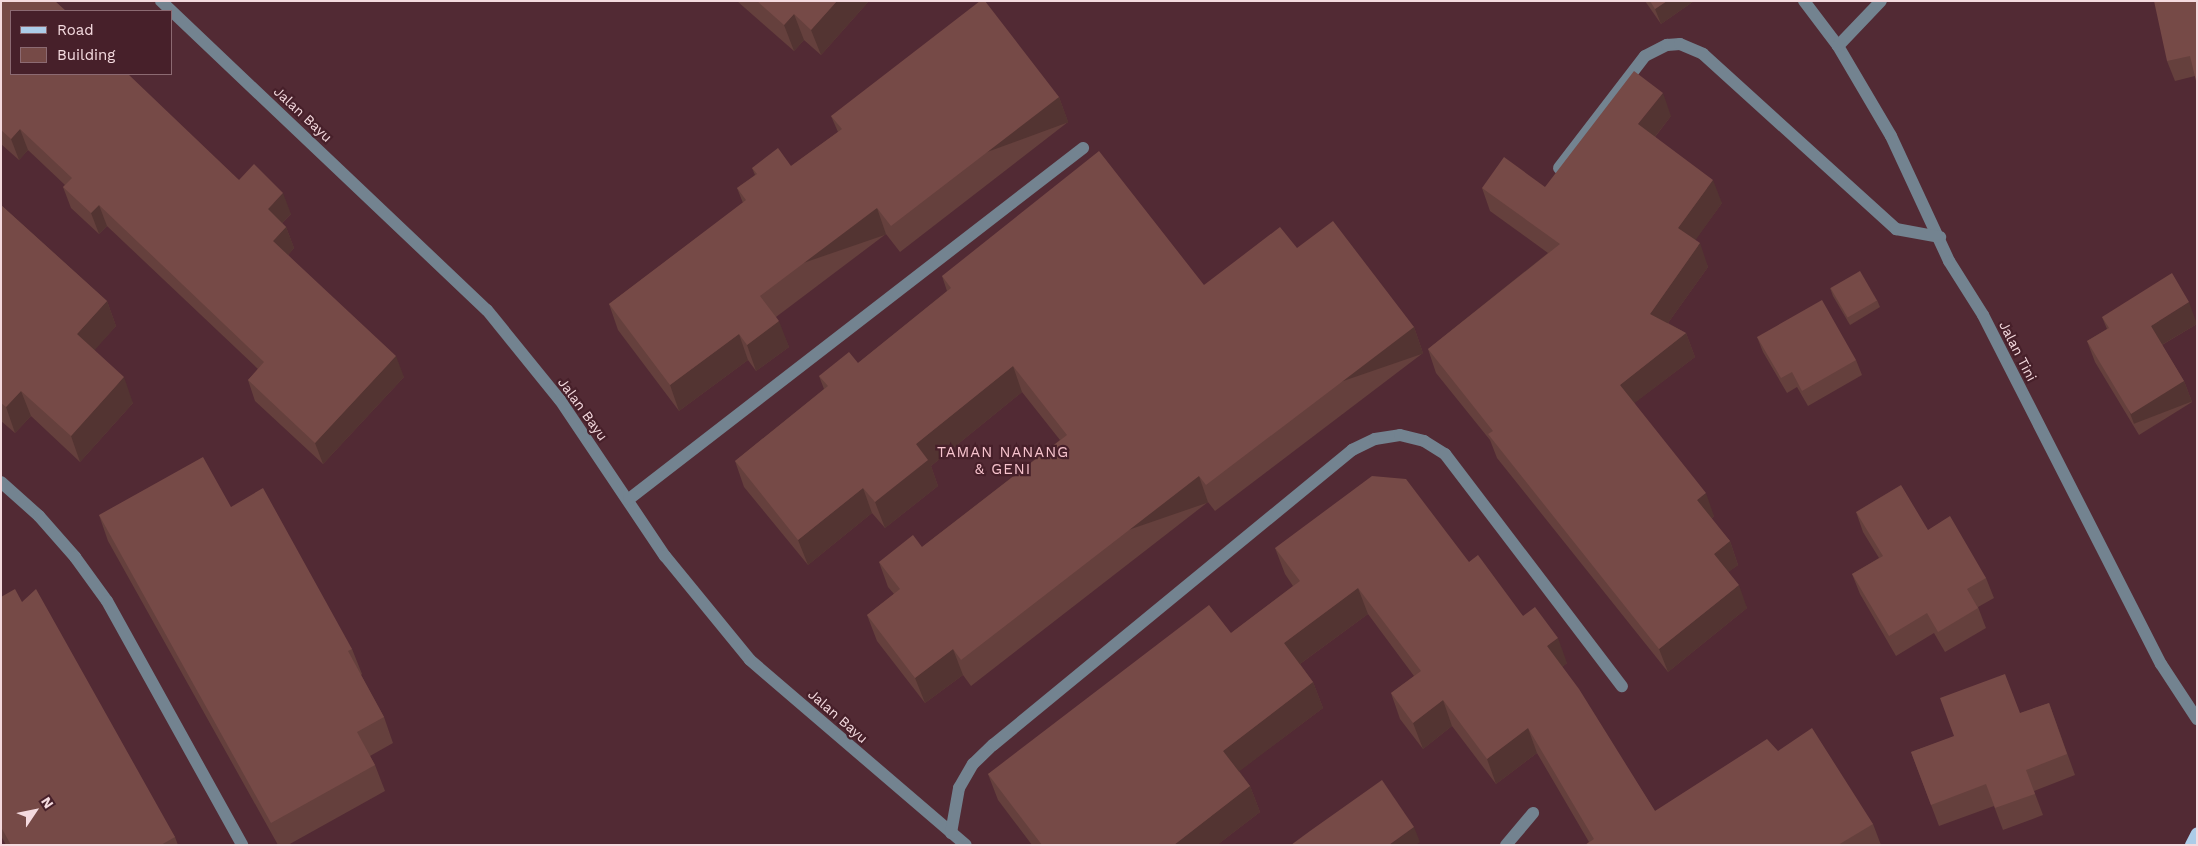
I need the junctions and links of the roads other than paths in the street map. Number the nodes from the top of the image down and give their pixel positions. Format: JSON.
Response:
{"nodes":[{"id":1,"x":161,"y":1,"type":"edge"},
{"id":2,"x":1804,"y":1,"type":"edge"},
{"id":3,"x":1875,"y":3,"type":"edge"},
{"id":4,"x":170,"y":10,"type":"edge"},
{"id":5,"x":172,"y":11,"type":"edge"},
{"id":6,"x":1838,"y":46,"type":"junction"},
{"id":7,"x":1083,"y":148,"type":"dead end"},
{"id":8,"x":1549,"y":182,"type":"edge"},
{"id":9,"x":1940,"y":237,"type":"junction"},
{"id":10,"x":1,"y":482,"type":"edge"},
{"id":11,"x":629,"y":499,"type":"junction"},
{"id":12,"x":1622,"y":686,"type":"dead end"},
{"id":13,"x":2197,"y":719,"type":"edge"},
{"id":14,"x":1533,"y":814,"type":"dead end"},
{"id":15,"x":951,"y":833,"type":"junction"},
{"id":16,"x":2197,"y":833,"type":"edge"},
{"id":17,"x":242,"y":845,"type":"edge"},
{"id":18,"x":966,"y":845,"type":"edge"},
{"id":19,"x":1506,"y":845,"type":"edge"},
{"id":20,"x":2191,"y":845,"type":"edge"}],
"edges":[{"from":1,"to":4,"type":"street","name":"Jalan Bayu"},
{"from":2,"to":6,"type":"street","name":"Jalan Tini"},
{"from":3,"to":6,"type":"street"},
{"from":5,"to":11,"type":"street","name":"Jalan Bayu"},
{"from":6,"to":9,"type":"street","name":"Jalan Tini"},
{"from":7,"to":11,"type":"street"},
{"from":8,"to":9,"type":"street"},
{"from":9,"to":13,"type":"street","name":"Jalan Tini"},
{"from":10,"to":17,"type":"street"},
{"from":11,"to":15,"type":"street","name":"Jalan Bayu"},
{"from":12,"to":15,"type":"street"},
{"from":14,"to":19,"type":"street"},
{"from":15,"to":18,"type":"street","name":"Jalan Bayu"},
{"from":16,"to":20,"type":"main road"}]}
